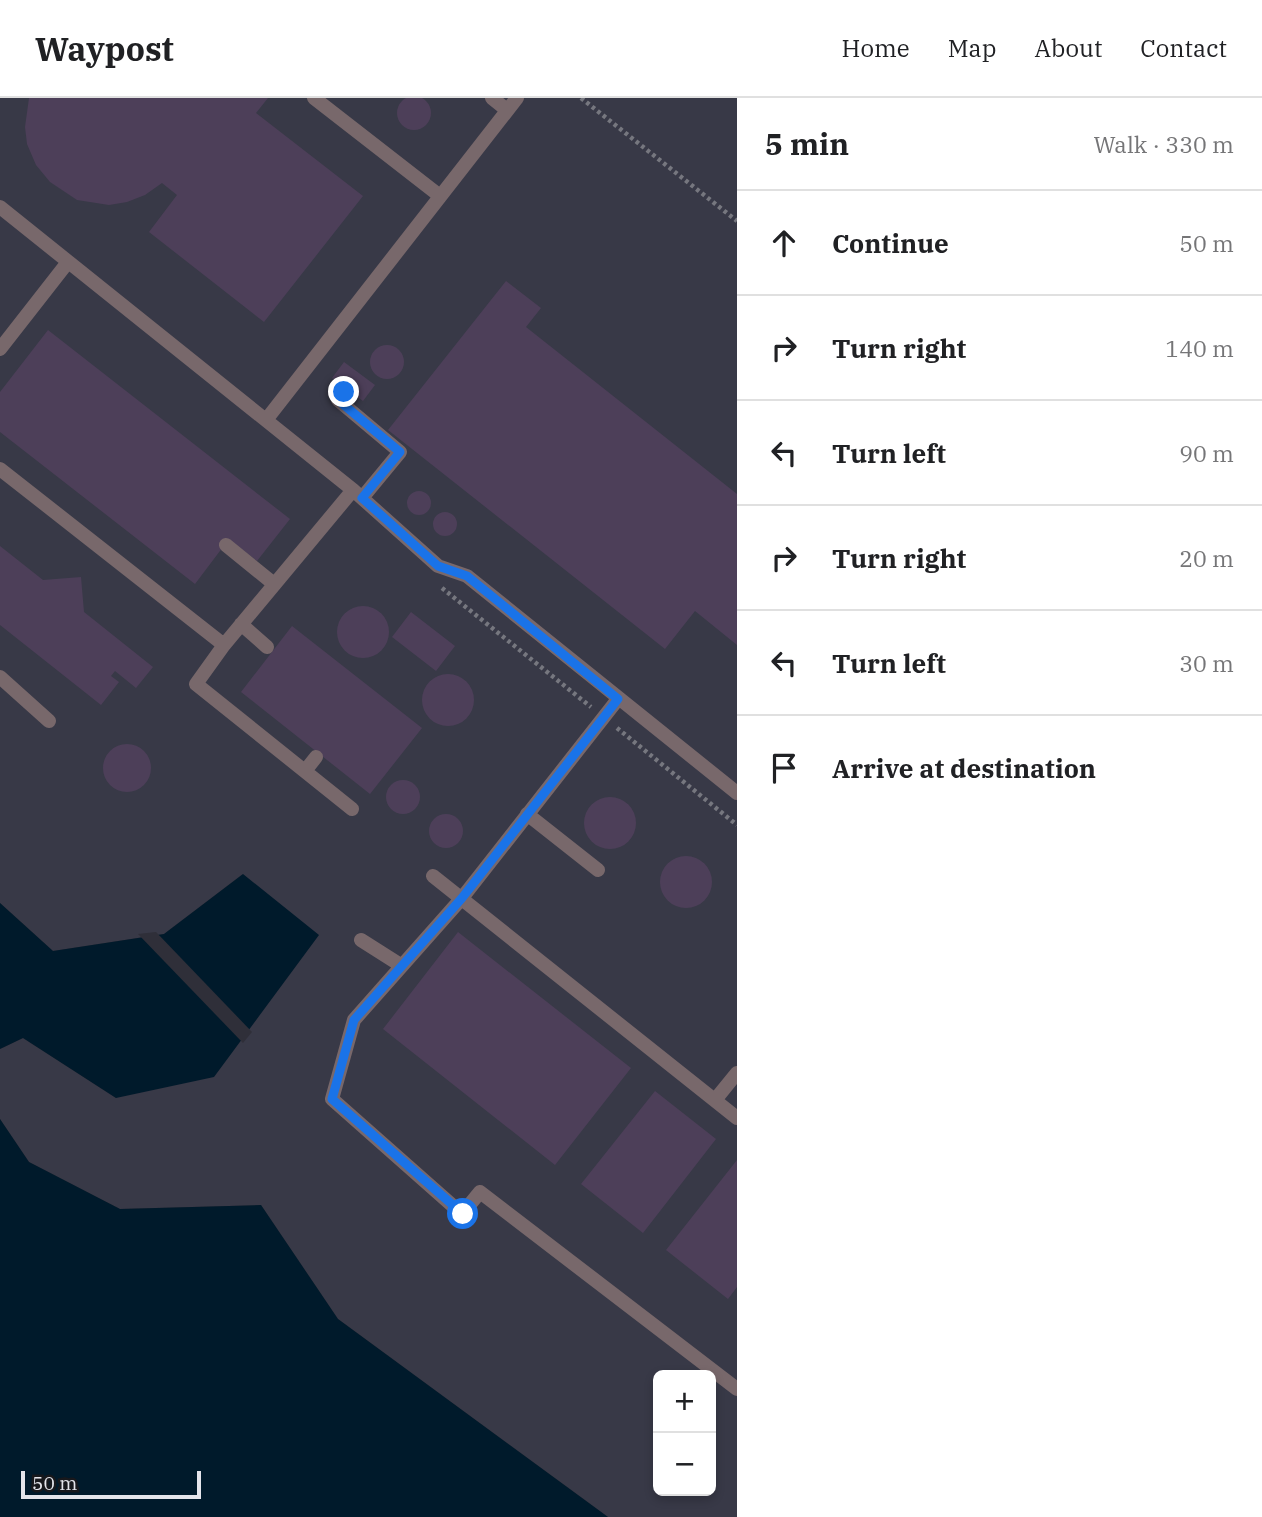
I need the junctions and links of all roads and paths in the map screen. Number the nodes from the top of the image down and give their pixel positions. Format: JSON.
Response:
{"nodes":[{"id":1,"x":314,"y":98,"type":"edge"},
{"id":2,"x":492,"y":98,"type":"edge"},
{"id":3,"x":517,"y":98,"type":"edge"},
{"id":4,"x":581,"y":98,"type":"edge"},
{"id":5,"x":508,"y":110,"type":"junction"},
{"id":6,"x":440,"y":196,"type":"junction"},
{"id":7,"x":0,"y":207,"type":"edge"},
{"id":8,"x":737,"y":221,"type":"edge"},
{"id":9,"x":68,"y":262,"type":"junction"},
{"id":10,"x":0,"y":349,"type":"edge"},
{"id":11,"x":344,"y":392,"type":"dead end"},
{"id":12,"x":265,"y":420,"type":"junction"},
{"id":13,"x":0,"y":469,"type":"edge"},
{"id":14,"x":358,"y":494,"type":"junction"},
{"id":15,"x":226,"y":545,"type":"dead end"},
{"id":16,"x":274,"y":584,"type":"junction"},
{"id":17,"x":241,"y":624,"type":"junction"},
{"id":18,"x":224,"y":645,"type":"junction"},
{"id":19,"x":267,"y":647,"type":"dead end"},
{"id":20,"x":0,"y":677,"type":"edge"},
{"id":21,"x":618,"y":699,"type":"junction"},
{"id":22,"x":49,"y":721,"type":"dead end"},
{"id":23,"x":316,"y":757,"type":"dead end"},
{"id":24,"x":305,"y":771,"type":"junction"},
{"id":25,"x":737,"y":793,"type":"edge"},
{"id":26,"x":352,"y":809,"type":"dead end"},
{"id":27,"x":527,"y":814,"type":"junction"},
{"id":28,"x":598,"y":870,"type":"dead end"},
{"id":29,"x":433,"y":876,"type":"dead end"},
{"id":30,"x":462,"y":898,"type":"junction"},
{"id":31,"x":361,"y":940,"type":"dead end"},
{"id":32,"x":402,"y":967,"type":"junction"},
{"id":33,"x":737,"y":1073,"type":"edge"},
{"id":34,"x":715,"y":1100,"type":"junction"},
{"id":35,"x":737,"y":1118,"type":"edge"},
{"id":36,"x":737,"y":1389,"type":"edge"}],
"edges":[{"from":1,"to":6,"type":"lane"},
{"from":2,"to":5,"type":"lane"},
{"from":3,"to":5,"type":"lane"},
{"from":4,"to":8,"type":"path"},
{"from":5,"to":6,"type":"lane"},
{"from":6,"to":12,"type":"lane"},
{"from":7,"to":9,"type":"lane"},
{"from":9,"to":10,"type":"lane"},
{"from":9,"to":12,"type":"lane"},
{"from":11,"to":14,"type":"lane"},
{"from":12,"to":14,"type":"lane"},
{"from":13,"to":18,"type":"lane"},
{"from":14,"to":16,"type":"lane"},
{"from":14,"to":21,"type":"lane"},
{"from":15,"to":16,"type":"lane"},
{"from":16,"to":17,"type":"lane"},
{"from":17,"to":18,"type":"lane"},
{"from":17,"to":19,"type":"lane"},
{"from":18,"to":24,"type":"lane"},
{"from":20,"to":22,"type":"lane"},
{"from":21,"to":25,"type":"lane"},
{"from":21,"to":27,"type":"lane"},
{"from":23,"to":24,"type":"lane"},
{"from":24,"to":26,"type":"lane"},
{"from":27,"to":28,"type":"lane"},
{"from":27,"to":30,"type":"lane"},
{"from":29,"to":30,"type":"lane"},
{"from":30,"to":32,"type":"lane"},
{"from":30,"to":34,"type":"lane"},
{"from":31,"to":32,"type":"lane"},
{"from":32,"to":36,"type":"lane"},
{"from":33,"to":34,"type":"lane"},
{"from":34,"to":35,"type":"lane"}]}
